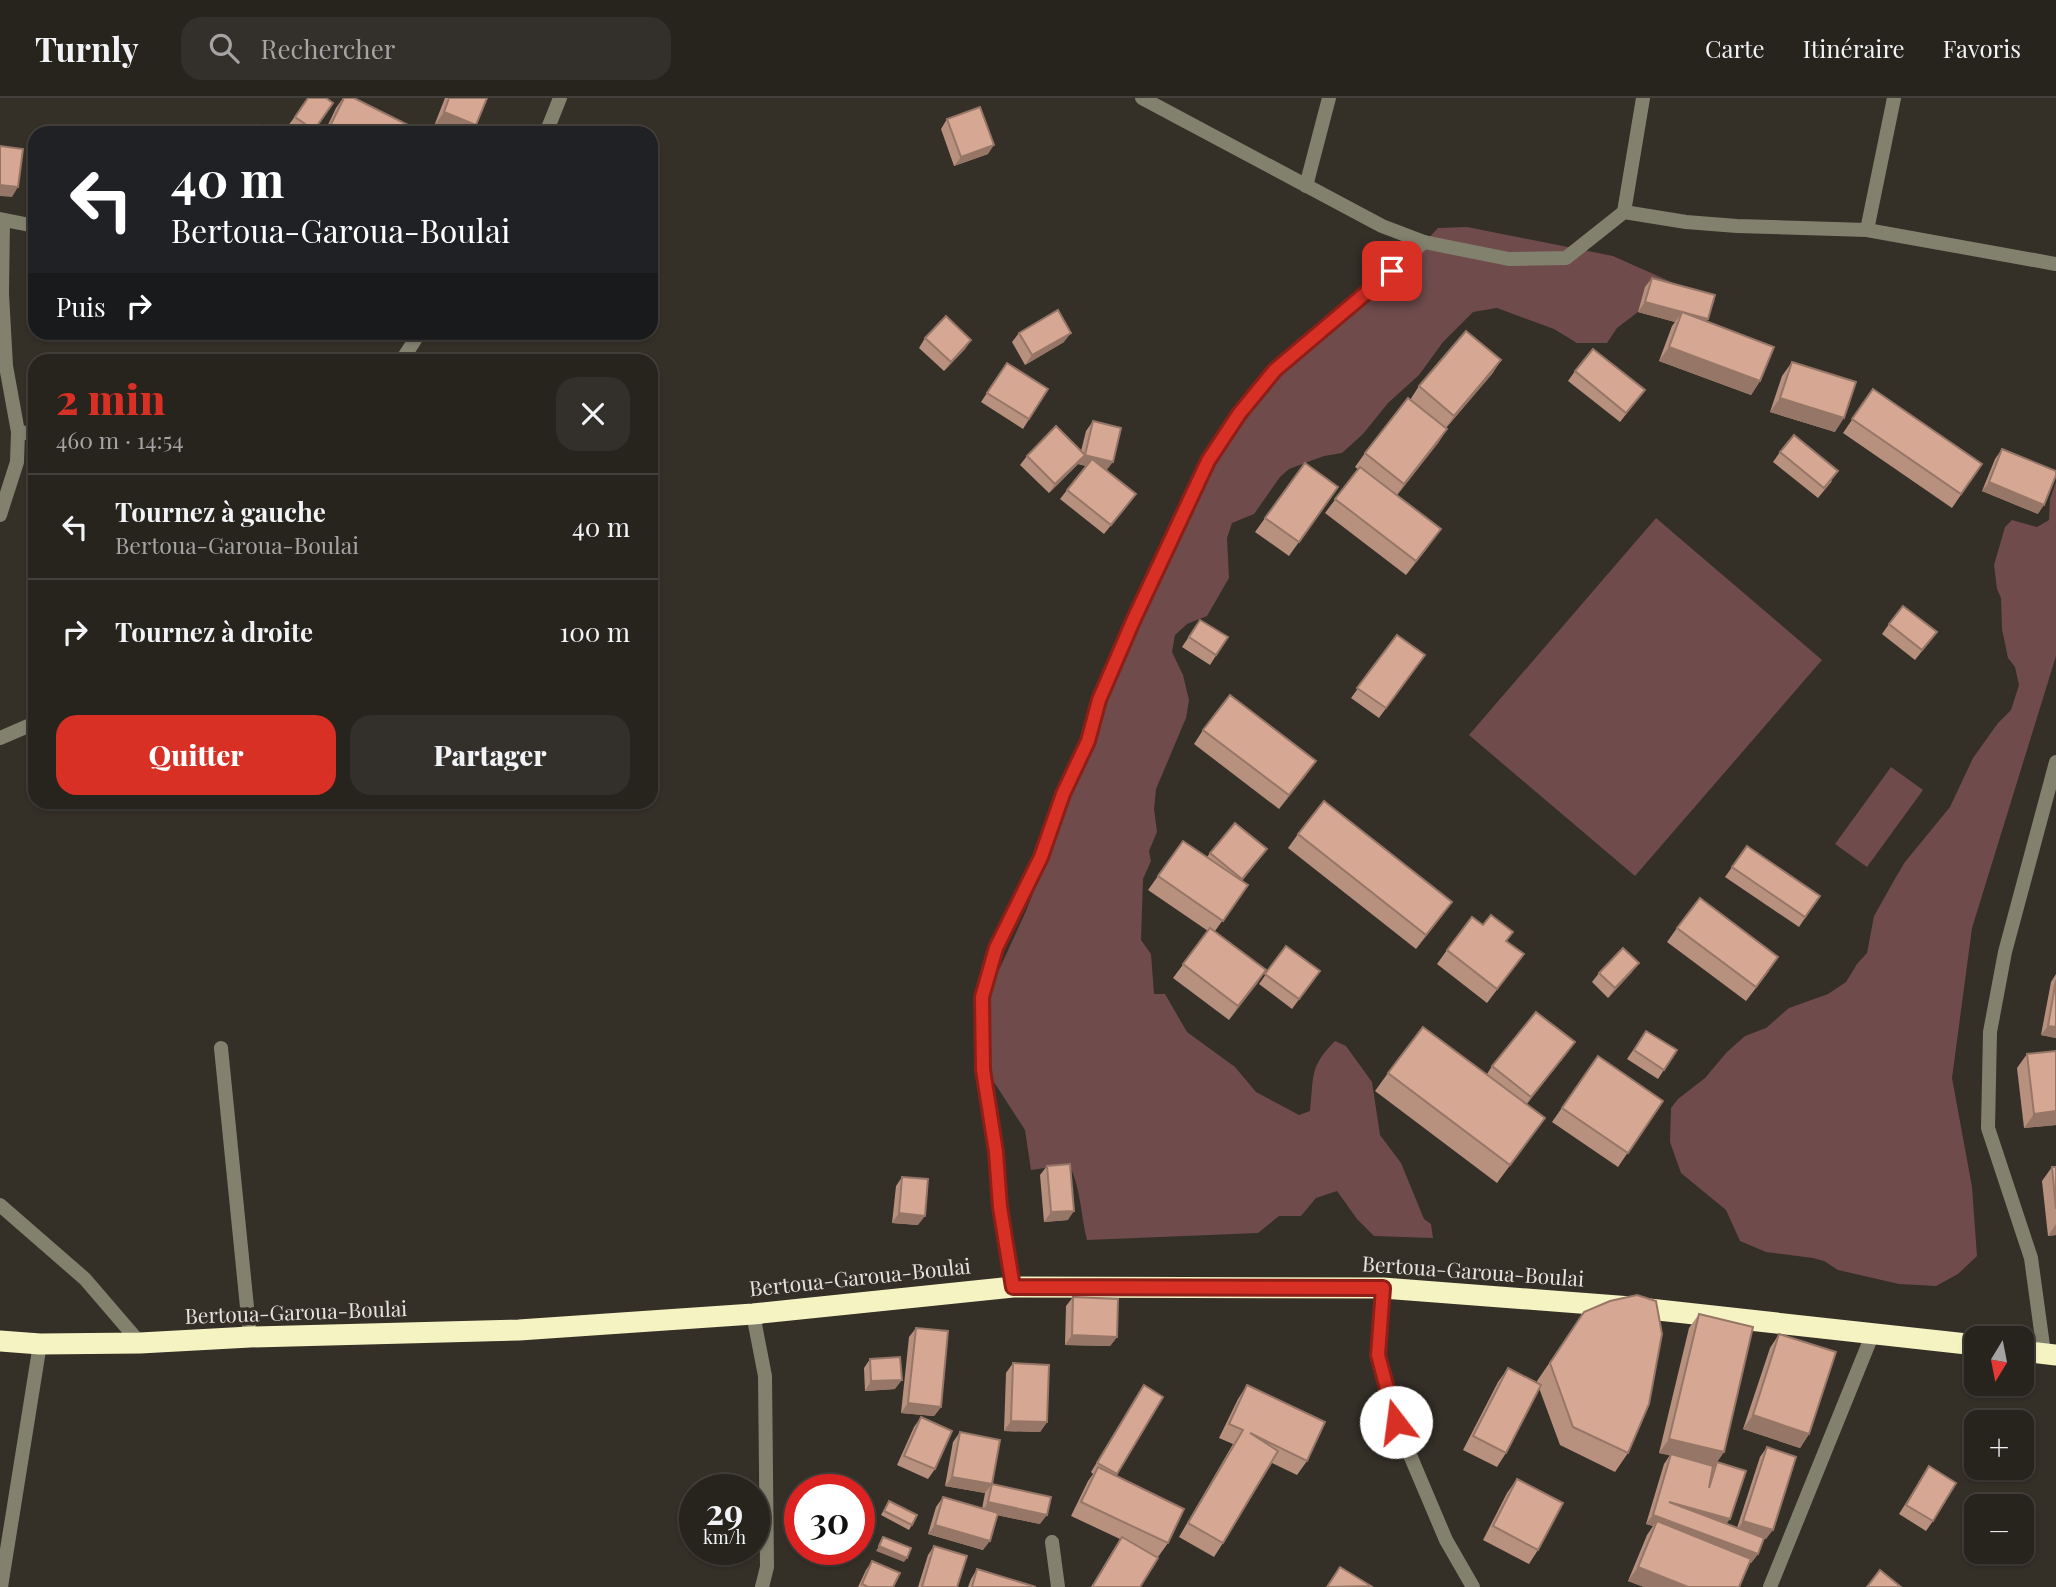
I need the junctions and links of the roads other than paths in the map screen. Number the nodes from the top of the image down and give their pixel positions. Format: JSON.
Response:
{"nodes":[{"id":1,"x":560,"y":98,"type":"edge"},
{"id":2,"x":1142,"y":98,"type":"edge"},
{"id":3,"x":1329,"y":98,"type":"edge"},
{"id":4,"x":1643,"y":98,"type":"edge"},
{"id":5,"x":1894,"y":98,"type":"edge"},
{"id":6,"x":549,"y":126,"type":"edge"},
{"id":7,"x":1306,"y":186,"type":"junction"},
{"id":8,"x":1624,"y":212,"type":"junction"},
{"id":9,"x":2,"y":220,"type":"edge"},
{"id":10,"x":28,"y":225,"type":"edge"},
{"id":11,"x":1867,"y":230,"type":"junction"},
{"id":12,"x":1424,"y":242,"type":"junction"},
{"id":13,"x":2056,"y":264,"type":"edge"},
{"id":14,"x":18,"y":432,"type":"junction"},
{"id":15,"x":28,"y":433,"type":"edge"},
{"id":16,"x":0,"y":515,"type":"edge"},
{"id":17,"x":28,"y":726,"type":"edge"},
{"id":18,"x":0,"y":738,"type":"edge"},
{"id":19,"x":2056,"y":762,"type":"edge"},
{"id":20,"x":221,"y":1048,"type":"dead end"},
{"id":21,"x":0,"y":1205,"type":"edge"},
{"id":22,"x":1013,"y":1287,"type":"junction"},
{"id":23,"x":1383,"y":1288,"type":"junction"},
{"id":24,"x":753,"y":1314,"type":"junction"},
{"id":25,"x":1873,"y":1333,"type":"junction"},
{"id":26,"x":250,"y":1337,"type":"junction"},
{"id":27,"x":0,"y":1341,"type":"edge"},
{"id":28,"x":139,"y":1343,"type":"junction"},
{"id":29,"x":40,"y":1344,"type":"junction"},
{"id":30,"x":1964,"y":1344,"type":"edge"},
{"id":31,"x":2050,"y":1354,"type":"edge"},
{"id":32,"x":1052,"y":1542,"type":"dead end"},
{"id":33,"x":1,"y":1587,"type":"edge"},
{"id":34,"x":762,"y":1587,"type":"edge"},
{"id":35,"x":1058,"y":1587,"type":"edge"},
{"id":36,"x":1473,"y":1587,"type":"edge"},
{"id":37,"x":1770,"y":1587,"type":"edge"}],
"edges":[{"from":1,"to":6,"type":"street"},
{"from":2,"to":7,"type":"street"},
{"from":3,"to":7,"type":"street"},
{"from":4,"to":8,"type":"street"},
{"from":5,"to":11,"type":"street"},
{"from":7,"to":12,"type":"street"},
{"from":8,"to":11,"type":"street"},
{"from":8,"to":12,"type":"street"},
{"from":9,"to":10,"type":"street"},
{"from":9,"to":14,"type":"street"},
{"from":11,"to":13,"type":"street"},
{"from":12,"to":22,"type":"street"},
{"from":14,"to":15,"type":"street"},
{"from":14,"to":16,"type":"street"},
{"from":17,"to":18,"type":"street"},
{"from":19,"to":31,"type":"street"},
{"from":20,"to":26,"type":"street"},
{"from":21,"to":28,"type":"street"},
{"from":22,"to":23,"type":"highway","name":"Bertoua-Garoua-Boulai"},
{"from":22,"to":24,"type":"highway","name":"Bertoua-Garoua-Boulai"},
{"from":23,"to":25,"type":"highway","name":"Bertoua-Garoua-Boulai"},
{"from":23,"to":36,"type":"street"},
{"from":24,"to":26,"type":"highway","name":"Bertoua-Garoua-Boulai"},
{"from":24,"to":34,"type":"street"},
{"from":25,"to":30,"type":"highway","name":"Bertoua-Garoua-Boulai"},
{"from":25,"to":37,"type":"street"},
{"from":26,"to":28,"type":"highway","name":"Bertoua-Garoua-Boulai"},
{"from":27,"to":29,"type":"highway","name":"Bertoua-Garoua-Boulai"},
{"from":28,"to":29,"type":"highway","name":"Bertoua-Garoua-Boulai"},
{"from":29,"to":33,"type":"street"},
{"from":32,"to":35,"type":"street"}]}
